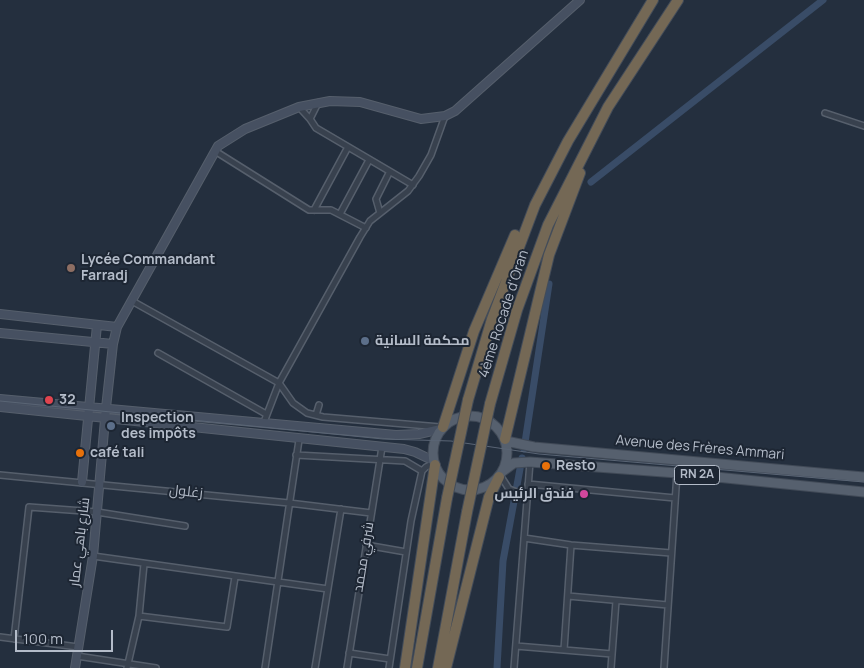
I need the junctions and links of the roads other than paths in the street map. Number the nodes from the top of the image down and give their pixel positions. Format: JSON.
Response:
{"nodes":[{"id":1,"x":580,"y":0,"type":"edge"},
{"id":2,"x":653,"y":0,"type":"edge"},
{"id":3,"x":678,"y":0,"type":"edge"},
{"id":4,"x":318,"y":103,"type":"junction"},
{"id":5,"x":299,"y":107,"type":"junction"},
{"id":6,"x":608,"y":107,"type":"junction"},
{"id":7,"x":825,"y":113,"type":"dead end"},
{"id":8,"x":445,"y":116,"type":"junction"},
{"id":9,"x":310,"y":119,"type":"junction"},
{"id":10,"x":864,"y":126,"type":"edge"},
{"id":11,"x":568,"y":141,"type":"junction"},
{"id":12,"x":348,"y":147,"type":"junction"},
{"id":13,"x":215,"y":151,"type":"junction"},
{"id":14,"x":369,"y":160,"type":"junction"},
{"id":15,"x":389,"y":173,"type":"junction"},
{"id":16,"x":413,"y":185,"type":"junction"},
{"id":17,"x":314,"y":210,"type":"junction"},
{"id":18,"x":380,"y":213,"type":"junction"},
{"id":19,"x":340,"y":214,"type":"junction"},
{"id":20,"x":366,"y":228,"type":"junction"},
{"id":21,"x":132,"y":301,"type":"junction"},
{"id":22,"x":0,"y":314,"type":"edge"},
{"id":23,"x":97,"y":325,"type":"junction"},
{"id":24,"x":117,"y":327,"type":"junction"},
{"id":25,"x":0,"y":333,"type":"edge"},
{"id":26,"x":95,"y":342,"type":"junction"},
{"id":27,"x":113,"y":344,"type":"junction"},
{"id":28,"x":158,"y":353,"type":"dead end"},
{"id":29,"x":279,"y":383,"type":"junction"},
{"id":30,"x":0,"y":399,"type":"edge"},
{"id":31,"x":318,"y":405,"type":"dead end"},
{"id":32,"x":88,"y":406,"type":"junction"},
{"id":33,"x":0,"y":407,"type":"edge"},
{"id":34,"x":106,"y":408,"type":"junction"},
{"id":35,"x":87,"y":416,"type":"junction"},
{"id":36,"x":316,"y":416,"type":"junction"},
{"id":37,"x":106,"y":418,"type":"junction"},
{"id":38,"x":265,"y":418,"type":"junction"},
{"id":39,"x":442,"y":428,"type":"junction"},
{"id":40,"x":299,"y":440,"type":"junction"},
{"id":41,"x":505,"y":440,"type":"junction"},
{"id":42,"x":382,"y":447,"type":"junction"},
{"id":43,"x":296,"y":455,"type":"junction"},
{"id":44,"x":380,"y":459,"type":"junction"},
{"id":45,"x":530,"y":462,"type":"junction"},
{"id":46,"x":434,"y":463,"type":"junction"},
{"id":47,"x":422,"y":471,"type":"junction"},
{"id":48,"x":677,"y":473,"type":"junction"},
{"id":49,"x":501,"y":474,"type":"junction"},
{"id":50,"x":0,"y":475,"type":"edge"},
{"id":51,"x":864,"y":477,"type":"edge"},
{"id":52,"x":82,"y":482,"type":"junction"},
{"id":53,"x":100,"y":484,"type":"junction"},
{"id":54,"x":528,"y":484,"type":"junction"},
{"id":55,"x":864,"y":492,"type":"edge"},
{"id":56,"x":527,"y":496,"type":"junction"},
{"id":57,"x":675,"y":498,"type":"junction"},
{"id":58,"x":288,"y":503,"type":"junction"},
{"id":59,"x":341,"y":509,"type":"junction"},
{"id":60,"x":97,"y":512,"type":"junction"},
{"id":61,"x":371,"y":513,"type":"junction"},
{"id":62,"x":185,"y":526,"type":"dead end"},
{"id":63,"x":524,"y":538,"type":"junction"},
{"id":64,"x":366,"y":545,"type":"junction"},
{"id":65,"x":571,"y":545,"type":"junction"},
{"id":66,"x":406,"y":552,"type":"junction"},
{"id":67,"x":671,"y":554,"type":"junction"},
{"id":68,"x":92,"y":556,"type":"junction"},
{"id":69,"x":144,"y":564,"type":"junction"},
{"id":70,"x":235,"y":577,"type":"junction"},
{"id":71,"x":277,"y":583,"type":"junction"},
{"id":72,"x":328,"y":589,"type":"junction"},
{"id":73,"x":568,"y":596,"type":"junction"},
{"id":74,"x":616,"y":601,"type":"junction"},
{"id":75,"x":668,"y":605,"type":"junction"},
{"id":76,"x":139,"y":616,"type":"junction"},
{"id":77,"x":0,"y":637,"type":"edge"},
{"id":78,"x":14,"y":639,"type":"junction"},
{"id":79,"x":516,"y":646,"type":"junction"},
{"id":80,"x":78,"y":647,"type":"junction"},
{"id":81,"x":564,"y":650,"type":"junction"},
{"id":82,"x":349,"y":654,"type":"junction"},
{"id":83,"x":612,"y":654,"type":"junction"},
{"id":84,"x":77,"y":656,"type":"junction"},
{"id":85,"x":390,"y":659,"type":"junction"},
{"id":86,"x":128,"y":666,"type":"edge"},
{"id":87,"x":75,"y":668,"type":"edge"},
{"id":88,"x":156,"y":668,"type":"edge"},
{"id":89,"x":265,"y":668,"type":"edge"},
{"id":90,"x":315,"y":668,"type":"edge"},
{"id":91,"x":347,"y":668,"type":"edge"},
{"id":92,"x":389,"y":668,"type":"edge"},
{"id":93,"x":405,"y":668,"type":"edge"},
{"id":94,"x":417,"y":668,"type":"edge"},
{"id":95,"x":438,"y":668,"type":"edge"},
{"id":96,"x":446,"y":668,"type":"edge"},
{"id":97,"x":514,"y":668,"type":"edge"},
{"id":98,"x":611,"y":668,"type":"edge"},
{"id":99,"x":664,"y":668,"type":"edge"}],
"edges":[{"from":1,"to":8,"type":"main road"},
{"from":2,"to":11,"type":"highway","name":"4ème Rocade d'Oran"},
{"from":3,"to":6,"type":"highway","name":"4ème Rocade d'Oran"},
{"from":4,"to":5,"type":"main road","name":"شارع باهي عمار"},
{"from":4,"to":8,"type":"main road","name":"شارع باهي عمار"},
{"from":4,"to":9,"type":"street"},
{"from":5,"to":9,"type":"street"},
{"from":5,"to":13,"type":"main road","name":"شارع باهي عمار"},
{"from":6,"to":41,"type":"highway"},
{"from":6,"to":95,"type":"highway","name":"4ème Rocade d'Oran","bridge":true},
{"from":7,"to":10,"type":"street"},
{"from":8,"to":16,"type":"street"},
{"from":9,"to":12,"type":"street"},
{"from":11,"to":39,"type":"highway"},
{"from":11,"to":94,"type":"highway","name":"4ème Rocade d'Oran","bridge":true},
{"from":12,"to":14,"type":"street"},
{"from":12,"to":17,"type":"street"},
{"from":13,"to":17,"type":"street"},
{"from":13,"to":21,"type":"main road","name":"شارع باهي عمار"},
{"from":14,"to":15,"type":"street"},
{"from":14,"to":19,"type":"street"},
{"from":15,"to":16,"type":"street"},
{"from":15,"to":18,"type":"street"},
{"from":16,"to":18,"type":"street"},
{"from":17,"to":19,"type":"street"},
{"from":18,"to":20,"type":"street"},
{"from":19,"to":20,"type":"street"},
{"from":20,"to":29,"type":"street"},
{"from":21,"to":24,"type":"main road","name":"شارع باهي عمار"},
{"from":21,"to":29,"type":"street"},
{"from":22,"to":23,"type":"main road"},
{"from":23,"to":24,"type":"main road"},
{"from":23,"to":26,"type":"main road"},
{"from":24,"to":27,"type":"main road","name":"شارع باهي عمار"},
{"from":25,"to":26,"type":"main road"},
{"from":26,"to":27,"type":"main road"},
{"from":26,"to":32,"type":"main road"},
{"from":27,"to":34,"type":"main road","name":"شارع باهي عمار"},
{"from":28,"to":38,"type":"street"},
{"from":29,"to":36,"type":"street"},
{"from":29,"to":38,"type":"street"},
{"from":30,"to":32,"type":"main road"},
{"from":31,"to":36,"type":"street"},
{"from":32,"to":34,"type":"main road"},
{"from":32,"to":35,"type":"main road"},
{"from":33,"to":35,"type":"main road"},
{"from":34,"to":37,"type":"main road","name":"شارع باهي عمار"},
{"from":34,"to":38,"type":"main road"},
{"from":35,"to":37,"type":"main road"},
{"from":35,"to":52,"type":"main road"},
{"from":36,"to":39,"type":"street"},
{"from":37,"to":40,"type":"main road"},
{"from":37,"to":53,"type":"main road","name":"شارع باهي عمار"},
{"from":38,"to":39,"type":"main road"},
{"from":39,"to":41,"type":"main road"},
{"from":39,"to":46,"type":"main road"},
{"from":40,"to":42,"type":"main road"},
{"from":40,"to":43,"type":"street"},
{"from":41,"to":49,"type":"main road"},
{"from":41,"to":51,"type":"main road","name":"Avenue des Frères Ammari","number":"RN 2A"},
{"from":42,"to":44,"type":"street","name":"شرفي محمد"},
{"from":42,"to":46,"type":"main road"},
{"from":43,"to":44,"type":"street"},
{"from":43,"to":58,"type":"street"},
{"from":44,"to":47,"type":"street"},
{"from":44,"to":61,"type":"street","name":"شرفي محمد"},
{"from":45,"to":48,"type":"main road","name":"Avenue des Frères Ammari","number":"RN 2A"},
{"from":45,"to":49,"type":"main road","number":"RN 2A"},
{"from":45,"to":54,"type":"street"},
{"from":46,"to":47,"type":"street"},
{"from":46,"to":49,"type":"main road"},
{"from":46,"to":93,"type":"highway"},
{"from":47,"to":66,"type":"street"},
{"from":48,"to":55,"type":"main road","name":"Avenue des Frères Ammari","number":"RN 2A"},
{"from":48,"to":57,"type":"street"},
{"from":49,"to":56,"type":"street"},
{"from":49,"to":96,"type":"highway"},
{"from":50,"to":52,"type":"street","name":"زغلول"},
{"from":52,"to":53,"type":"street","name":"زغلول"},
{"from":53,"to":58,"type":"street","name":"زغلول"},
{"from":53,"to":60,"type":"main road","name":"شارع باهي عمار"},
{"from":54,"to":56,"type":"street"},
{"from":54,"to":57,"type":"street"},
{"from":56,"to":63,"type":"street"},
{"from":57,"to":67,"type":"street"},
{"from":58,"to":59,"type":"street","name":"زغلول"},
{"from":58,"to":71,"type":"street"},
{"from":59,"to":61,"type":"street","name":"زغلول"},
{"from":59,"to":72,"type":"street"},
{"from":60,"to":62,"type":"street"},
{"from":60,"to":68,"type":"main road","name":"شارع باهي عمار"},
{"from":60,"to":78,"type":"street"},
{"from":61,"to":64,"type":"street","name":"شرفي محمد"},
{"from":63,"to":65,"type":"street"},
{"from":63,"to":79,"type":"street"},
{"from":64,"to":66,"type":"street"},
{"from":64,"to":82,"type":"street","name":"شرفي محمد"},
{"from":65,"to":67,"type":"street"},
{"from":65,"to":73,"type":"street"},
{"from":66,"to":85,"type":"street"},
{"from":67,"to":75,"type":"street"},
{"from":68,"to":69,"type":"street"},
{"from":68,"to":80,"type":"main road","name":"شارع باهي عمار"},
{"from":69,"to":70,"type":"street"},
{"from":69,"to":76,"type":"street"},
{"from":70,"to":71,"type":"street"},
{"from":70,"to":76,"type":"street"},
{"from":71,"to":72,"type":"street"},
{"from":71,"to":89,"type":"street"},
{"from":72,"to":90,"type":"street"},
{"from":73,"to":74,"type":"street"},
{"from":73,"to":81,"type":"street"},
{"from":74,"to":75,"type":"street"},
{"from":74,"to":83,"type":"street"},
{"from":75,"to":99,"type":"street"},
{"from":76,"to":86,"type":"street"},
{"from":77,"to":78,"type":"street"},
{"from":78,"to":80,"type":"street"},
{"from":79,"to":81,"type":"street"},
{"from":79,"to":97,"type":"street"},
{"from":80,"to":84,"type":"main road","name":"شارع باهي عمار"},
{"from":81,"to":83,"type":"street"},
{"from":82,"to":85,"type":"street"},
{"from":82,"to":91,"type":"street","name":"شرفي محمد"},
{"from":83,"to":98,"type":"street"},
{"from":84,"to":86,"type":"street"},
{"from":84,"to":87,"type":"main road","name":"شارع باهي عمار"},
{"from":85,"to":92,"type":"street"},
{"from":86,"to":88,"type":"street"}]}
